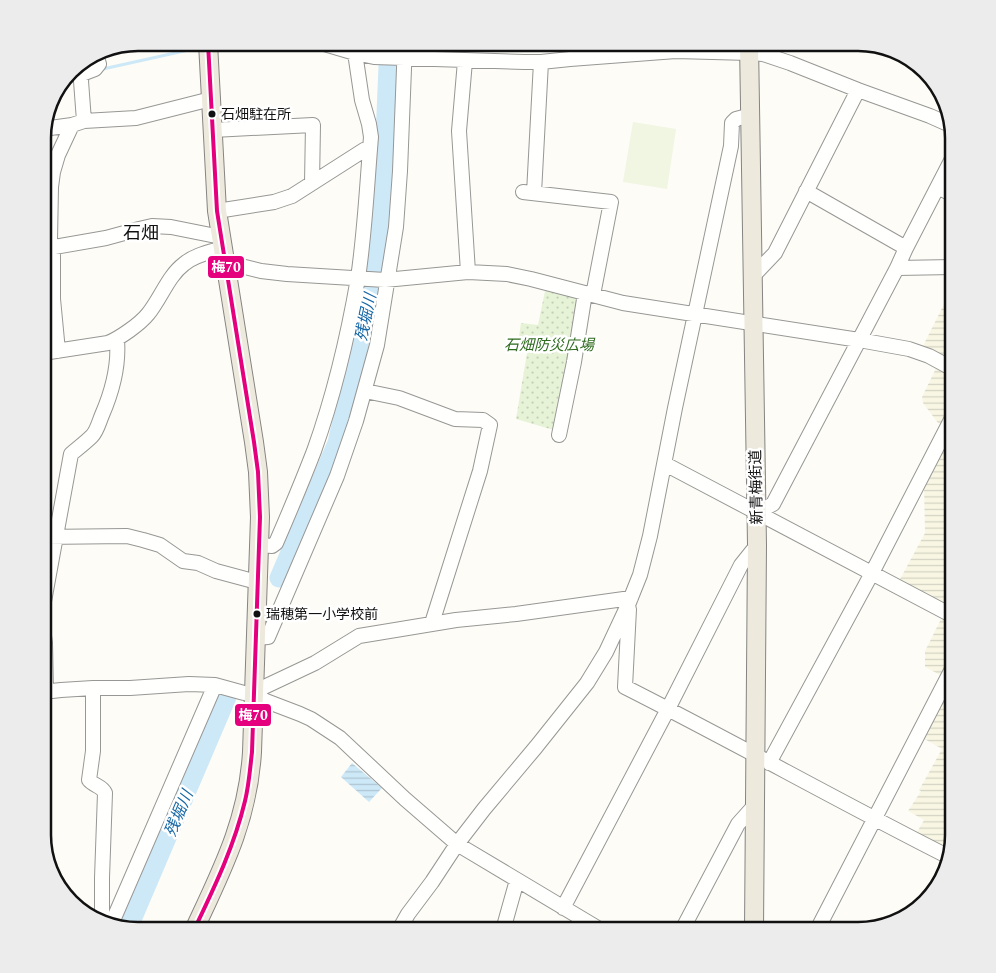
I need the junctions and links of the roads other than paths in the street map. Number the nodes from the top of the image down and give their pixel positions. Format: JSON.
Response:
{"nodes":[{"id":1,"x":212,"y":51,"type":"edge"},
{"id":2,"x":354,"y":51,"type":"edge"},
{"id":3,"x":363,"y":51,"type":"edge"},
{"id":4,"x":403,"y":51,"type":"edge"},
{"id":5,"x":639,"y":51,"type":"edge"},
{"id":6,"x":749,"y":51,"type":"edge"},
{"id":7,"x":756,"y":51,"type":"edge"},
{"id":8,"x":402,"y":58,"type":"junction"},
{"id":9,"x":465,"y":61,"type":"junction"},
{"id":10,"x":98,"y":62,"type":"edge"},
{"id":11,"x":541,"y":62,"type":"junction"},
{"id":12,"x":858,"y":90,"type":"junction"},
{"id":13,"x":211,"y":99,"type":"junction"},
{"id":14,"x":751,"y":115,"type":"junction"},
{"id":15,"x":943,"y":122,"type":"edge"},
{"id":16,"x":78,"y":123,"type":"junction"},
{"id":17,"x":52,"y":127,"type":"edge"},
{"id":18,"x":213,"y":130,"type":"junction"},
{"id":19,"x":370,"y":149,"type":"junction"},
{"id":20,"x":945,"y":174,"type":"edge"},
{"id":21,"x":312,"y":183,"type":"junction"},
{"id":22,"x":938,"y":187,"type":"junction"},
{"id":23,"x":945,"y":190,"type":"edge"},
{"id":24,"x":806,"y":191,"type":"junction"},
{"id":25,"x":51,"y":209,"type":"edge"},
{"id":26,"x":217,"y":211,"type":"junction"},
{"id":27,"x":51,"y":247,"type":"edge"},
{"id":28,"x":906,"y":248,"type":"junction"},
{"id":29,"x":223,"y":249,"type":"junction"},
{"id":30,"x":945,"y":267,"type":"edge"},
{"id":31,"x":897,"y":268,"type":"junction"},
{"id":32,"x":468,"y":272,"type":"junction"},
{"id":33,"x":753,"y":276,"type":"junction"},
{"id":34,"x":51,"y":279,"type":"edge"},
{"id":35,"x":359,"y":279,"type":"junction"},
{"id":36,"x":386,"y":280,"type":"junction"},
{"id":37,"x":589,"y":294,"type":"junction"},
{"id":38,"x":695,"y":315,"type":"junction"},
{"id":39,"x":754,"y":324,"type":"junction"},
{"id":40,"x":117,"y":340,"type":"junction"},
{"id":41,"x":859,"y":340,"type":"junction"},
{"id":42,"x":58,"y":351,"type":"junction"},
{"id":43,"x":51,"y":352,"type":"edge"},
{"id":44,"x":945,"y":364,"type":"edge"},
{"id":45,"x":365,"y":391,"type":"junction"},
{"id":46,"x":945,"y":433,"type":"edge"},
{"id":47,"x":559,"y":435,"type":"dead end"},
{"id":48,"x":665,"y":464,"type":"junction"},
{"id":49,"x":756,"y":513,"type":"junction"},
{"id":50,"x":51,"y":529,"type":"edge"},
{"id":51,"x":51,"y":537,"type":"edge"},
{"id":52,"x":259,"y":545,"type":"junction"},
{"id":53,"x":757,"y":545,"type":"junction"},
{"id":54,"x":872,"y":572,"type":"junction"},
{"id":55,"x":257,"y":582,"type":"junction"},
{"id":56,"x":630,"y":601,"type":"junction"},
{"id":57,"x":945,"y":611,"type":"edge"},
{"id":58,"x":432,"y":623,"type":"junction"},
{"id":59,"x":256,"y":638,"type":"junction"},
{"id":60,"x":945,"y":684,"type":"edge"},
{"id":61,"x":215,"y":685,"type":"junction"},
{"id":62,"x":92,"y":688,"type":"junction"},
{"id":63,"x":51,"y":691,"type":"edge"},
{"id":64,"x":254,"y":695,"type":"junction"},
{"id":65,"x":668,"y":709,"type":"junction"},
{"id":66,"x":762,"y":759,"type":"junction"},
{"id":67,"x":755,"y":805,"type":"junction"},
{"id":68,"x":875,"y":820,"type":"junction"},
{"id":69,"x":457,"y":844,"type":"junction"},
{"id":70,"x":943,"y":854,"type":"edge"},
{"id":71,"x":516,"y":880,"type":"junction"},
{"id":72,"x":563,"y":908,"type":"junction"},
{"id":73,"x":102,"y":914,"type":"edge"},
{"id":74,"x":114,"y":918,"type":"edge"},
{"id":75,"x":198,"y":922,"type":"edge"},
{"id":76,"x":404,"y":922,"type":"edge"},
{"id":77,"x":505,"y":922,"type":"edge"},
{"id":78,"x":587,"y":922,"type":"edge"},
{"id":79,"x":686,"y":922,"type":"edge"},
{"id":80,"x":754,"y":922,"type":"edge"},
{"id":81,"x":821,"y":922,"type":"edge"}],
"edges":[{"from":1,"to":13,"type":"main road"},
{"from":2,"to":19,"type":"street"},
{"from":3,"to":8,"type":"street"},
{"from":4,"to":8,"type":"street"},
{"from":5,"to":11,"type":"street"},
{"from":6,"to":14,"type":"main road","name":"新青梅街道"},
{"from":7,"to":12,"type":"street"},
{"from":8,"to":9,"type":"street"},
{"from":8,"to":36,"type":"street"},
{"from":9,"to":11,"type":"street"},
{"from":9,"to":32,"type":"street"},
{"from":10,"to":16,"type":"street"},
{"from":11,"to":37,"type":"street"},
{"from":12,"to":15,"type":"street"},
{"from":12,"to":24,"type":"street"},
{"from":13,"to":16,"type":"street"},
{"from":13,"to":18,"type":"main road"},
{"from":14,"to":33,"type":"main road","name":"新青梅街道"},
{"from":14,"to":38,"type":"street"},
{"from":16,"to":17,"type":"street"},
{"from":16,"to":25,"type":"street"},
{"from":18,"to":21,"type":"street"},
{"from":18,"to":26,"type":"main road"},
{"from":19,"to":21,"type":"street"},
{"from":19,"to":35,"type":"street"},
{"from":20,"to":22,"type":"street"},
{"from":21,"to":26,"type":"street"},
{"from":22,"to":23,"type":"street"},
{"from":22,"to":28,"type":"street"},
{"from":24,"to":28,"type":"street"},
{"from":24,"to":33,"type":"street"},
{"from":26,"to":29,"type":"main road"},
{"from":27,"to":29,"type":"street"},
{"from":28,"to":31,"type":"street"},
{"from":29,"to":35,"type":"street"},
{"from":29,"to":40,"type":"street"},
{"from":29,"to":52,"type":"main road"},
{"from":30,"to":31,"type":"street"},
{"from":31,"to":41,"type":"street"},
{"from":32,"to":36,"type":"street"},
{"from":32,"to":37,"type":"street"},
{"from":33,"to":39,"type":"main road","name":"新青梅街道"},
{"from":34,"to":42,"type":"street"},
{"from":35,"to":36,"type":"street"},
{"from":35,"to":52,"type":"street"},
{"from":36,"to":45,"type":"street"},
{"from":37,"to":38,"type":"street"},
{"from":37,"to":47,"type":"street"},
{"from":38,"to":39,"type":"street"},
{"from":38,"to":48,"type":"street"},
{"from":39,"to":41,"type":"street"},
{"from":39,"to":49,"type":"main road","name":"新青梅街道"},
{"from":40,"to":42,"type":"street"},
{"from":40,"to":50,"type":"street"},
{"from":41,"to":44,"type":"street"},
{"from":41,"to":49,"type":"street"},
{"from":42,"to":43,"type":"street"},
{"from":45,"to":58,"type":"street"},
{"from":45,"to":59,"type":"street"},
{"from":46,"to":54,"type":"street"},
{"from":48,"to":49,"type":"street"},
{"from":48,"to":56,"type":"street"},
{"from":49,"to":53,"type":"main road","name":"新青梅街道"},
{"from":49,"to":54,"type":"street"},
{"from":51,"to":55,"type":"street"},
{"from":52,"to":55,"type":"main road"},
{"from":53,"to":65,"type":"street"},
{"from":53,"to":66,"type":"main road","name":"新青梅街道"},
{"from":54,"to":57,"type":"street"},
{"from":54,"to":66,"type":"street"},
{"from":55,"to":59,"type":"main road"},
{"from":56,"to":58,"type":"street"},
{"from":56,"to":65,"type":"street"},
{"from":56,"to":69,"type":"street"},
{"from":58,"to":64,"type":"street"},
{"from":59,"to":64,"type":"main road"},
{"from":60,"to":68,"type":"street"},
{"from":61,"to":62,"type":"street"},
{"from":61,"to":64,"type":"street"},
{"from":61,"to":74,"type":"street"},
{"from":62,"to":63,"type":"street"},
{"from":62,"to":73,"type":"street"},
{"from":64,"to":69,"type":"street"},
{"from":64,"to":75,"type":"main road"},
{"from":65,"to":66,"type":"street"},
{"from":65,"to":72,"type":"street"},
{"from":66,"to":67,"type":"main road","name":"新青梅街道"},
{"from":66,"to":68,"type":"street"},
{"from":67,"to":79,"type":"street"},
{"from":67,"to":80,"type":"main road","name":"新青梅街道"},
{"from":68,"to":70,"type":"street"},
{"from":68,"to":81,"type":"street"},
{"from":69,"to":71,"type":"street"},
{"from":69,"to":76,"type":"street"},
{"from":71,"to":72,"type":"street"},
{"from":71,"to":77,"type":"street"},
{"from":72,"to":78,"type":"street"}]}
